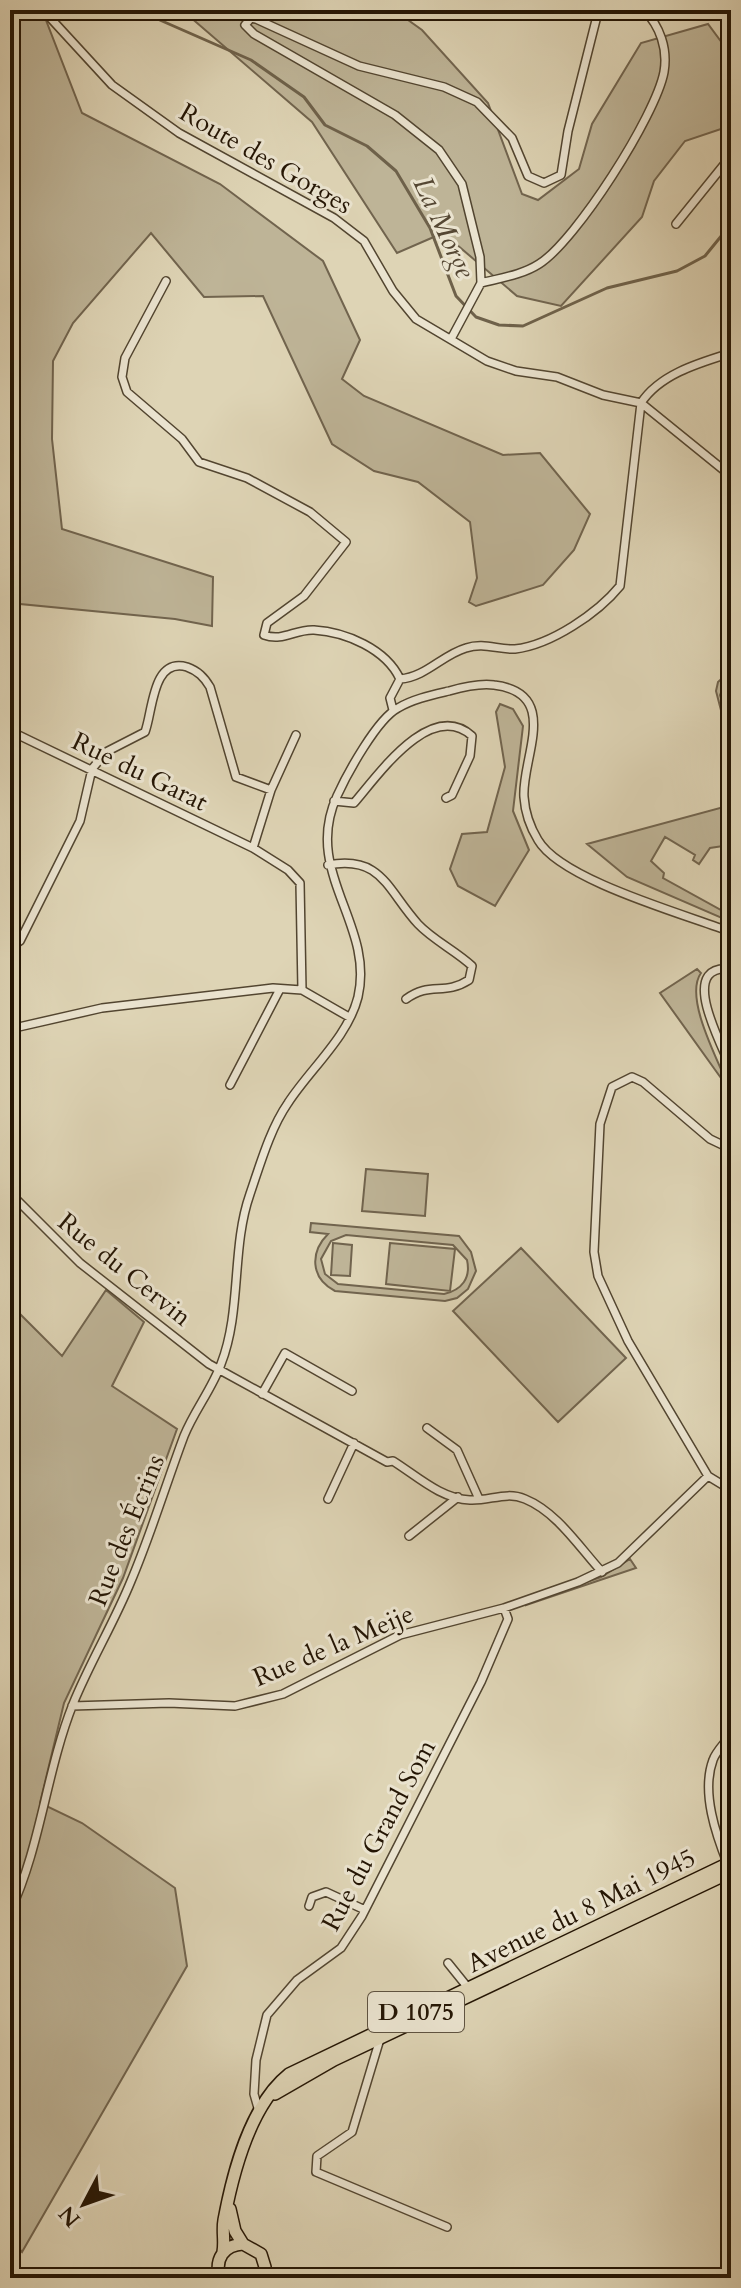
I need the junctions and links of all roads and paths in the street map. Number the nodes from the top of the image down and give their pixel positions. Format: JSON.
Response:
{"nodes":[{"id":1,"x":43,"y":10,"type":"edge"},
{"id":2,"x":593,"y":10,"type":"edge"},
{"id":3,"x":644,"y":10,"type":"edge"},
{"id":4,"x":731,"y":156,"type":"edge"},
{"id":5,"x":676,"y":224,"type":"dead end"},
{"id":6,"x":166,"y":281,"type":"dead end"},
{"id":7,"x":478,"y":287,"type":"junction"},
{"id":8,"x":451,"y":339,"type":"junction"},
{"id":9,"x":731,"y":353,"type":"edge"},
{"id":10,"x":641,"y":403,"type":"junction"},
{"id":11,"x":731,"y":476,"type":"edge"},
{"id":12,"x":400,"y":679,"type":"junction"},
{"id":13,"x":393,"y":710,"type":"junction"},
{"id":14,"x":10,"y":731,"type":"edge"},
{"id":15,"x":296,"y":735,"type":"dead end"},
{"id":16,"x":92,"y":769,"type":"junction"},
{"id":17,"x":271,"y":790,"type":"junction"},
{"id":18,"x":446,"y":798,"type":"dead end"},
{"id":19,"x":334,"y":801,"type":"junction"},
{"id":20,"x":253,"y":848,"type":"junction"},
{"id":21,"x":328,"y":865,"type":"junction"},
{"id":22,"x":731,"y":932,"type":"edge"},
{"id":23,"x":10,"y":948,"type":"edge"},
{"id":24,"x":731,"y":969,"type":"edge"},
{"id":25,"x":280,"y":989,"type":"junction"},
{"id":26,"x":302,"y":990,"type":"junction"},
{"id":27,"x":406,"y":999,"type":"dead end"},
{"id":28,"x":349,"y":1017,"type":"junction"},
{"id":29,"x":10,"y":1029,"type":"edge"},
{"id":30,"x":731,"y":1068,"type":"edge"},
{"id":31,"x":230,"y":1085,"type":"dead end"},
{"id":32,"x":731,"y":1149,"type":"edge"},
{"id":33,"x":10,"y":1193,"type":"edge"},
{"id":34,"x":219,"y":1370,"type":"junction"},
{"id":35,"x":352,"y":1391,"type":"dead end"},
{"id":36,"x":262,"y":1394,"type":"junction"},
{"id":37,"x":427,"y":1428,"type":"dead end"},
{"id":38,"x":354,"y":1443,"type":"junction"},
{"id":39,"x":708,"y":1476,"type":"junction"},
{"id":40,"x":731,"y":1490,"type":"edge"},
{"id":41,"x":458,"y":1497,"type":"junction"},
{"id":42,"x":328,"y":1499,"type":"dead end"},
{"id":43,"x":479,"y":1499,"type":"junction"},
{"id":44,"x":409,"y":1536,"type":"dead end"},
{"id":45,"x":602,"y":1572,"type":"junction"},
{"id":46,"x":504,"y":1608,"type":"junction"},
{"id":47,"x":72,"y":1706,"type":"junction"},
{"id":48,"x":731,"y":1734,"type":"edge"},
{"id":49,"x":730,"y":1867,"type":"edge"},
{"id":50,"x":309,"y":1906,"type":"dead end"},
{"id":51,"x":365,"y":1910,"type":"junction"},
{"id":52,"x":10,"y":1912,"type":"edge"},
{"id":53,"x":448,"y":1963,"type":"dead end"},
{"id":54,"x":471,"y":1992,"type":"junction"},
{"id":55,"x":379,"y":2034,"type":"junction"},
{"id":56,"x":258,"y":2108,"type":"junction"},
{"id":57,"x":252,"y":2123,"type":"junction"},
{"id":58,"x":230,"y":2205,"type":"junction"},
{"id":59,"x":447,"y":2227,"type":"dead end"},
{"id":60,"x":243,"y":2244,"type":"junction"},
{"id":61,"x":223,"y":2252,"type":"junction"},
{"id":62,"x":264,"y":2277,"type":"edge"},
{"id":63,"x":220,"y":2278,"type":"edge"}],
"edges":[{"from":1,"to":8,"type":"street","name":"Route des Gorges"},
{"from":2,"to":7,"type":"street"},
{"from":3,"to":7,"type":"street"},
{"from":4,"to":5,"type":"street"},
{"from":6,"to":12,"type":"street"},
{"from":7,"to":8,"type":"street"},
{"from":8,"to":10,"type":"street","name":"Route des Gorges"},
{"from":9,"to":10,"type":"street"},
{"from":10,"to":11,"type":"street"},
{"from":10,"to":12,"type":"street"},
{"from":12,"to":13,"type":"street"},
{"from":13,"to":19,"type":"street"},
{"from":13,"to":22,"type":"street"},
{"from":14,"to":16,"type":"street","name":"Rue du Garat"},
{"from":15,"to":17,"type":"street"},
{"from":16,"to":17,"type":"street"},
{"from":16,"to":20,"type":"street","name":"Rue du Garat"},
{"from":16,"to":23,"type":"street"},
{"from":17,"to":20,"type":"street"},
{"from":18,"to":19,"type":"street"},
{"from":19,"to":21,"type":"street"},
{"from":20,"to":26,"type":"street","name":"Rue du Garat"},
{"from":21,"to":27,"type":"street"},
{"from":21,"to":28,"type":"street"},
{"from":24,"to":30,"type":"street"},
{"from":25,"to":26,"type":"street"},
{"from":25,"to":29,"type":"street"},
{"from":25,"to":31,"type":"street"},
{"from":26,"to":28,"type":"street"},
{"from":28,"to":34,"type":"street","name":"Rue des Écrins"},
{"from":32,"to":39,"type":"street"},
{"from":33,"to":34,"type":"street","name":"Rue du Cervin"},
{"from":34,"to":36,"type":"street","name":"Rue du Cervin"},
{"from":34,"to":47,"type":"street","name":"Rue des Écrins"},
{"from":35,"to":36,"type":"street"},
{"from":36,"to":38,"type":"street","name":"Rue du Cervin"},
{"from":37,"to":43,"type":"street"},
{"from":38,"to":41,"type":"street","name":"Rue du Cervin"},
{"from":38,"to":42,"type":"street"},
{"from":39,"to":40,"type":"street"},
{"from":39,"to":45,"type":"street","name":"Rue de la Meije"},
{"from":41,"to":43,"type":"street","name":"Rue du Cervin"},
{"from":41,"to":44,"type":"street"},
{"from":43,"to":45,"type":"street","name":"Rue du Cervin"},
{"from":45,"to":46,"type":"street","name":"Rue de la Meije"},
{"from":46,"to":47,"type":"street","name":"Rue de la Meije"},
{"from":46,"to":51,"type":"street","name":"Rue du Grand Som"},
{"from":47,"to":52,"type":"street","name":"Rue des Écrins"},
{"from":48,"to":49,"type":"street"},
{"from":49,"to":54,"type":"main road","name":"Avenue du 8 Mai 1945","number":"D 1075"},
{"from":50,"to":51,"type":"street"},
{"from":51,"to":56,"type":"street","name":"Rue du Grand Som"},
{"from":53,"to":54,"type":"street"},
{"from":54,"to":55,"type":"main road","name":"Avenue du 8 Mai 1945","number":"D 1075"},
{"from":55,"to":56,"type":"main road","name":"Avenue du 8 Mai 1945","number":"D 1075"},
{"from":55,"to":57,"type":"main road","name":"Avenue du 8 Mai 1945","number":"D 1075"},
{"from":55,"to":59,"type":"street"},
{"from":56,"to":57,"type":"main road","name":"Avenue du 8 Mai 1945","number":"D 1075"},
{"from":57,"to":58,"type":"main road","name":"Avenue du 8 Mai 1945","number":"D 1075"},
{"from":58,"to":60,"type":"main road"},
{"from":58,"to":61,"type":"main road","number":"D 1075"},
{"from":60,"to":61,"type":"main road"},
{"from":60,"to":62,"type":"main road"},
{"from":61,"to":63,"type":"main road"}]}
